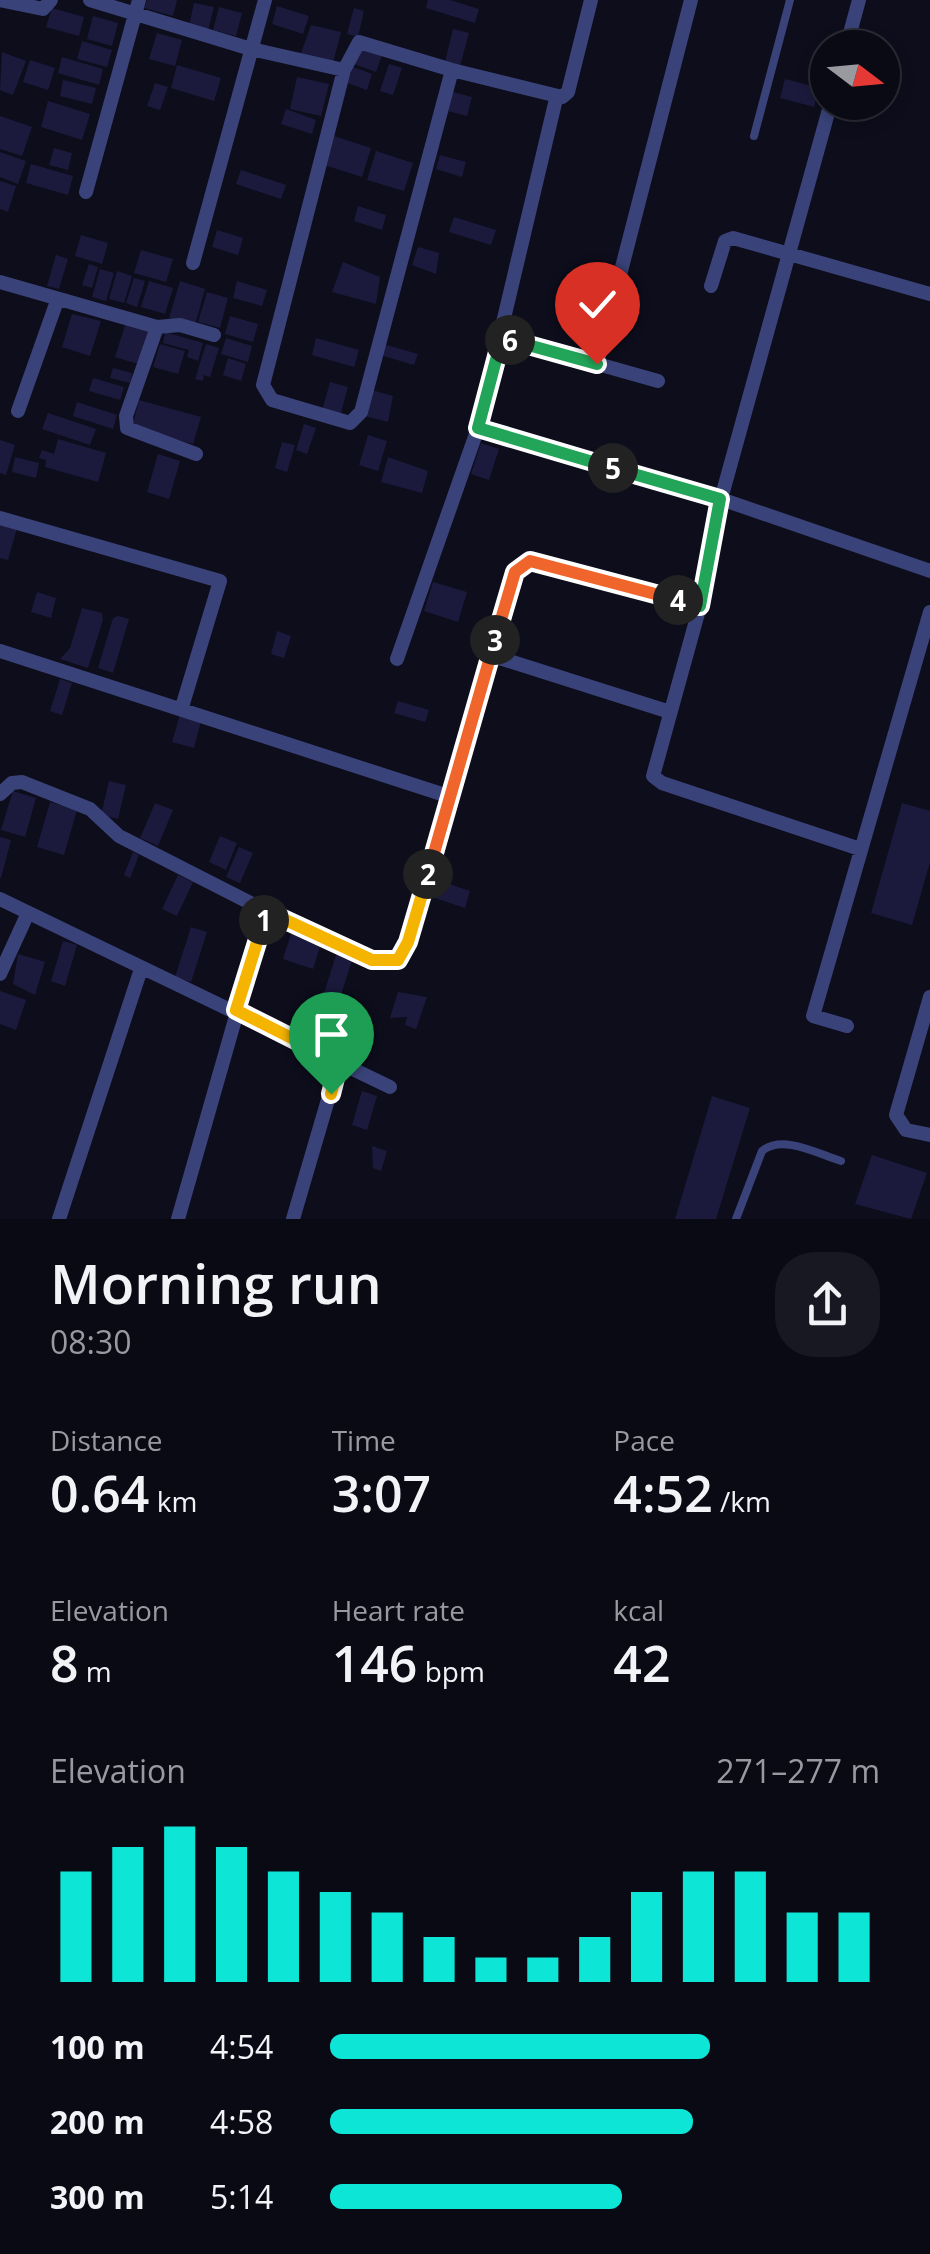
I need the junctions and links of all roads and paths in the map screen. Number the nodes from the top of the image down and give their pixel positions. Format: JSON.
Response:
{"nodes":[{"id":1,"x":0,"y":0,"type":"edge"},
{"id":2,"x":51,"y":0,"type":"edge"},
{"id":3,"x":90,"y":0,"type":"edge"},
{"id":4,"x":265,"y":0,"type":"edge"},
{"id":5,"x":592,"y":0,"type":"edge"},
{"id":6,"x":691,"y":0,"type":"edge"},
{"id":7,"x":790,"y":0,"type":"edge"},
{"id":8,"x":858,"y":0,"type":"edge"},
{"id":9,"x":137,"y":7,"type":"edge"},
{"id":10,"x":850,"y":30,"type":"edge"},
{"id":11,"x":251,"y":49,"type":"junction"},
{"id":12,"x":344,"y":70,"type":"junction"},
{"id":13,"x":452,"y":70,"type":"junction"},
{"id":14,"x":556,"y":100,"type":"junction"},
{"id":15,"x":826,"y":120,"type":"edge"},
{"id":16,"x":754,"y":136,"type":"dead end"},
{"id":17,"x":86,"y":192,"type":"dead end"},
{"id":18,"x":790,"y":251,"type":"junction"},
{"id":19,"x":193,"y":263,"type":"dead end"},
{"id":20,"x":0,"y":282,"type":"edge"},
{"id":21,"x":711,"y":286,"type":"dead end"},
{"id":22,"x":930,"y":294,"type":"edge"},
{"id":23,"x":57,"y":301,"type":"junction"},
{"id":24,"x":157,"y":327,"type":"junction"},
{"id":25,"x":214,"y":335,"type":"dead end"},
{"id":26,"x":502,"y":337,"type":"junction"},
{"id":27,"x":597,"y":364,"type":"junction"},
{"id":28,"x":658,"y":381,"type":"dead end"},
{"id":29,"x":18,"y":412,"type":"dead end"},
{"id":30,"x":478,"y":428,"type":"junction"},
{"id":31,"x":196,"y":454,"type":"dead end"},
{"id":32,"x":720,"y":499,"type":"junction"},
{"id":33,"x":0,"y":518,"type":"edge"},
{"id":34,"x":930,"y":571,"type":"edge"},
{"id":35,"x":700,"y":606,"type":"junction"},
{"id":36,"x":930,"y":612,"type":"edge"},
{"id":37,"x":0,"y":651,"type":"edge"},
{"id":38,"x":490,"y":655,"type":"junction"},
{"id":39,"x":397,"y":659,"type":"dead end"},
{"id":40,"x":182,"y":707,"type":"junction"},
{"id":41,"x":670,"y":712,"type":"junction"},
{"id":42,"x":0,"y":794,"type":"edge"},
{"id":43,"x":450,"y":797,"type":"junction"},
{"id":44,"x":860,"y":849,"type":"junction"},
{"id":45,"x":0,"y":899,"type":"edge"},
{"id":46,"x":266,"y":911,"type":"junction"},
{"id":47,"x":28,"y":913,"type":"junction"},
{"id":48,"x":141,"y":969,"type":"junction"},
{"id":49,"x":0,"y":974,"type":"edge"},
{"id":50,"x":930,"y":997,"type":"edge"},
{"id":51,"x":236,"y":1010,"type":"junction"},
{"id":52,"x":847,"y":1026,"type":"dead end"},
{"id":53,"x":339,"y":1062,"type":"junction"},
{"id":54,"x":390,"y":1087,"type":"dead end"},
{"id":55,"x":930,"y":1135,"type":"edge"},
{"id":56,"x":841,"y":1161,"type":"dead end"},
{"id":57,"x":59,"y":1219,"type":"edge"},
{"id":58,"x":178,"y":1219,"type":"edge"},
{"id":59,"x":293,"y":1219,"type":"edge"},
{"id":60,"x":736,"y":1219,"type":"edge"}],
"edges":[{"from":1,"to":2,"type":"street"},
{"from":3,"to":9,"type":"street"},
{"from":4,"to":11,"type":"street"},
{"from":5,"to":14,"type":"street"},
{"from":6,"to":27,"type":"street"},
{"from":7,"to":16,"type":"lane"},
{"from":8,"to":10,"type":"street"},
{"from":9,"to":11,"type":"street"},
{"from":9,"to":17,"type":"street"},
{"from":11,"to":12,"type":"street"},
{"from":11,"to":19,"type":"street"},
{"from":12,"to":13,"type":"street"},
{"from":12,"to":13,"type":"street"},
{"from":13,"to":14,"type":"street"},
{"from":14,"to":26,"type":"street"},
{"from":15,"to":18,"type":"street"},
{"from":18,"to":21,"type":"street"},
{"from":18,"to":22,"type":"street"},
{"from":18,"to":32,"type":"street"},
{"from":20,"to":23,"type":"street"},
{"from":23,"to":24,"type":"street"},
{"from":23,"to":29,"type":"street"},
{"from":24,"to":25,"type":"street"},
{"from":24,"to":31,"type":"street"},
{"from":26,"to":27,"type":"street"},
{"from":26,"to":30,"type":"street"},
{"from":27,"to":28,"type":"street"},
{"from":30,"to":32,"type":"street"},
{"from":30,"to":39,"type":"street"},
{"from":32,"to":34,"type":"street"},
{"from":32,"to":35,"type":"street"},
{"from":33,"to":40,"type":"street"},
{"from":35,"to":38,"type":"street"},
{"from":35,"to":41,"type":"street"},
{"from":36,"to":44,"type":"street"},
{"from":37,"to":40,"type":"street"},
{"from":38,"to":41,"type":"street"},
{"from":38,"to":43,"type":"street"},
{"from":40,"to":43,"type":"street"},
{"from":41,"to":44,"type":"street"},
{"from":42,"to":46,"type":"street"},
{"from":43,"to":46,"type":"street"},
{"from":44,"to":52,"type":"street"},
{"from":45,"to":47,"type":"street"},
{"from":46,"to":51,"type":"street"},
{"from":47,"to":48,"type":"street"},
{"from":47,"to":49,"type":"street"},
{"from":48,"to":51,"type":"street"},
{"from":48,"to":57,"type":"street"},
{"from":50,"to":55,"type":"street"},
{"from":51,"to":53,"type":"street"},
{"from":51,"to":58,"type":"street"},
{"from":53,"to":54,"type":"street"},
{"from":53,"to":59,"type":"street"},
{"from":56,"to":60,"type":"lane"}]}
